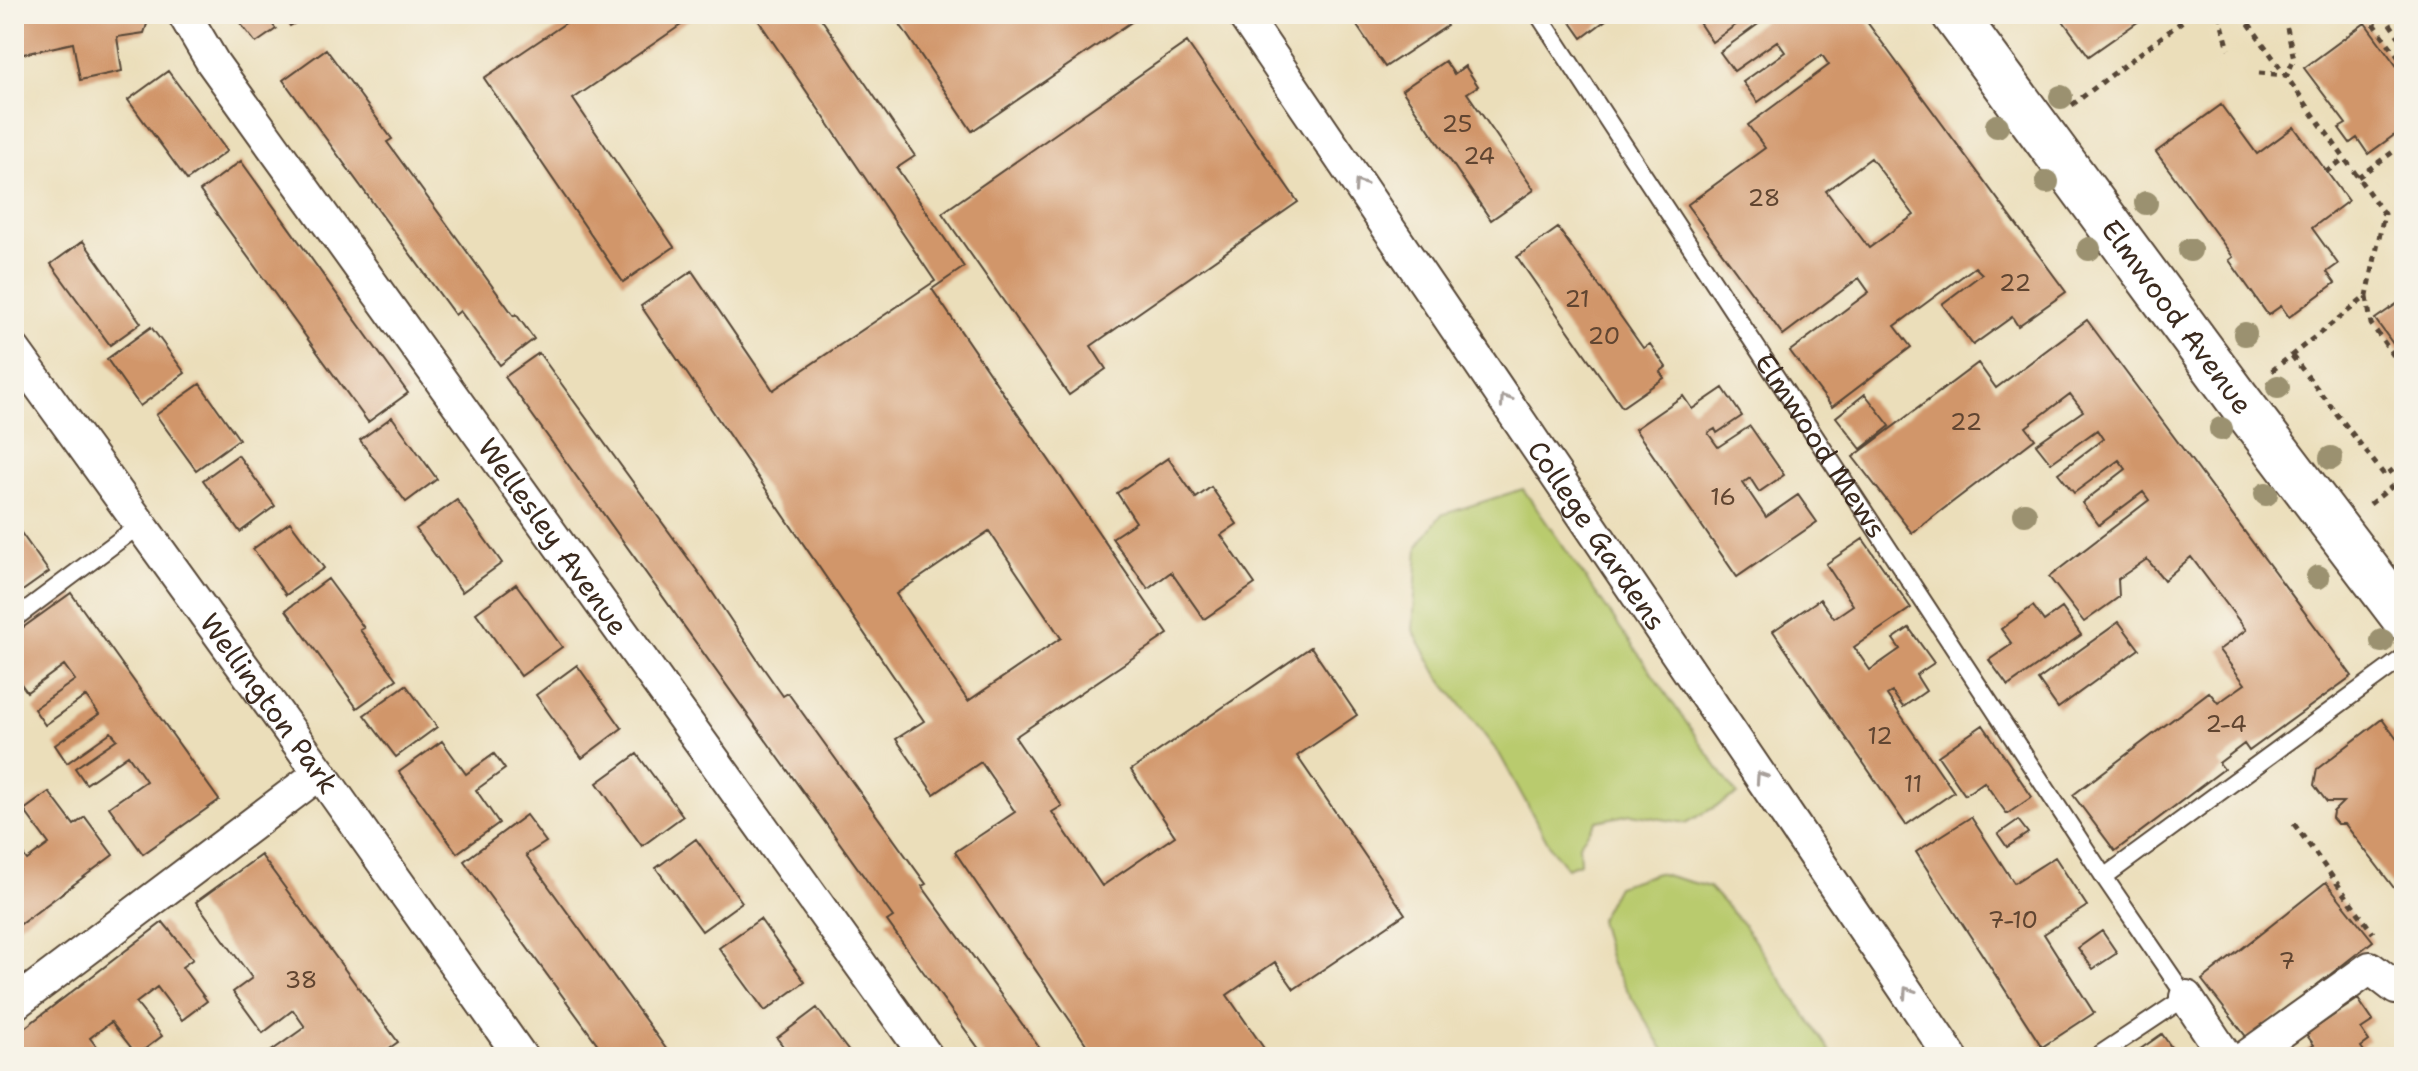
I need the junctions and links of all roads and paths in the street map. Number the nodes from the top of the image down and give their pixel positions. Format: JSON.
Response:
{"nodes":[{"id":1,"x":184,"y":14,"type":"edge"},
{"id":2,"x":1243,"y":14,"type":"edge"},
{"id":3,"x":1538,"y":14,"type":"edge"},
{"id":4,"x":1954,"y":14,"type":"edge"},
{"id":5,"x":2192,"y":14,"type":"edge"},
{"id":6,"x":2221,"y":14,"type":"edge"},
{"id":7,"x":2242,"y":14,"type":"edge"},
{"id":8,"x":2367,"y":14,"type":"edge"},
{"id":9,"x":2383,"y":14,"type":"edge"},
{"id":10,"x":2287,"y":28,"type":"dead end"},
{"id":11,"x":2404,"y":44,"type":"edge"},
{"id":12,"x":2229,"y":49,"type":"dead end"},
{"id":13,"x":2404,"y":65,"type":"edge"},
{"id":14,"x":2259,"y":73,"type":"dead end"},
{"id":15,"x":2287,"y":75,"type":"junction"},
{"id":16,"x":2040,"y":130,"type":"junction"},
{"id":17,"x":2404,"y":144,"type":"edge"},
{"id":18,"x":2345,"y":158,"type":"junction"},
{"id":19,"x":2326,"y":172,"type":"dead end"},
{"id":20,"x":2358,"y":177,"type":"junction"},
{"id":21,"x":2367,"y":296,"type":"junction"},
{"id":22,"x":14,"y":350,"type":"edge"},
{"id":23,"x":2404,"y":370,"type":"edge"},
{"id":24,"x":2404,"y":461,"type":"edge"},
{"id":25,"x":2404,"y":477,"type":"edge"},
{"id":26,"x":2390,"y":488,"type":"dead end"},
{"id":27,"x":141,"y":524,"type":"junction"},
{"id":28,"x":2404,"y":618,"type":"edge"},
{"id":29,"x":14,"y":619,"type":"edge"},
{"id":30,"x":2404,"y":657,"type":"edge"},
{"id":31,"x":320,"y":773,"type":"junction"},
{"id":32,"x":2294,"y":824,"type":"dead end"},
{"id":33,"x":2104,"y":877,"type":"junction"},
{"id":34,"x":2370,"y":968,"type":"junction"},
{"id":35,"x":2400,"y":993,"type":"edge"},
{"id":36,"x":2186,"y":997,"type":"junction"},
{"id":37,"x":14,"y":1004,"type":"edge"},
{"id":38,"x":521,"y":1057,"type":"edge"},
{"id":39,"x":927,"y":1057,"type":"edge"},
{"id":40,"x":1951,"y":1057,"type":"edge"},
{"id":41,"x":2096,"y":1057,"type":"edge"},
{"id":42,"x":2226,"y":1057,"type":"edge"},
{"id":43,"x":2246,"y":1057,"type":"edge"}],
"edges":[{"from":1,"to":39,"type":"street","name":"Wellesley Avenue"},
{"from":40,"to":2,"type":"street","name":"College Gardens","one_way":true},
{"from":3,"to":33,"type":"lane","name":"Elmwood Mews"},
{"from":4,"to":16,"type":"street","name":"Elmwood Avenue"},
{"from":5,"to":16,"type":"path"},
{"from":6,"to":12,"type":"path"},
{"from":7,"to":15,"type":"path"},
{"from":8,"to":13,"type":"path"},
{"from":9,"to":11,"type":"path"},
{"from":10,"to":15,"type":"path"},
{"from":14,"to":15,"type":"path"},
{"from":15,"to":18,"type":"path"},
{"from":16,"to":28,"type":"street","name":"Elmwood Avenue"},
{"from":17,"to":20,"type":"path"},
{"from":18,"to":19,"type":"path"},
{"from":18,"to":20,"type":"path"},
{"from":20,"to":21,"type":"path"},
{"from":21,"to":23,"type":"path"},
{"from":21,"to":24,"type":"path"},
{"from":22,"to":27,"type":"street","name":"Wellington Park"},
{"from":25,"to":26,"type":"path"},
{"from":27,"to":29,"type":"lane"},
{"from":27,"to":31,"type":"street","name":"Wellington Park"},
{"from":30,"to":33,"type":"lane"},
{"from":31,"to":37,"type":"street"},
{"from":31,"to":38,"type":"street","name":"Wellington Park"},
{"from":32,"to":34,"type":"path"},
{"from":33,"to":36,"type":"lane","name":"Elmwood Mews"},
{"from":34,"to":35,"type":"street"},
{"from":34,"to":43,"type":"street"},
{"from":36,"to":41,"type":"lane"},
{"from":36,"to":42,"type":"street","name":"Elmwood Mews"}]}
